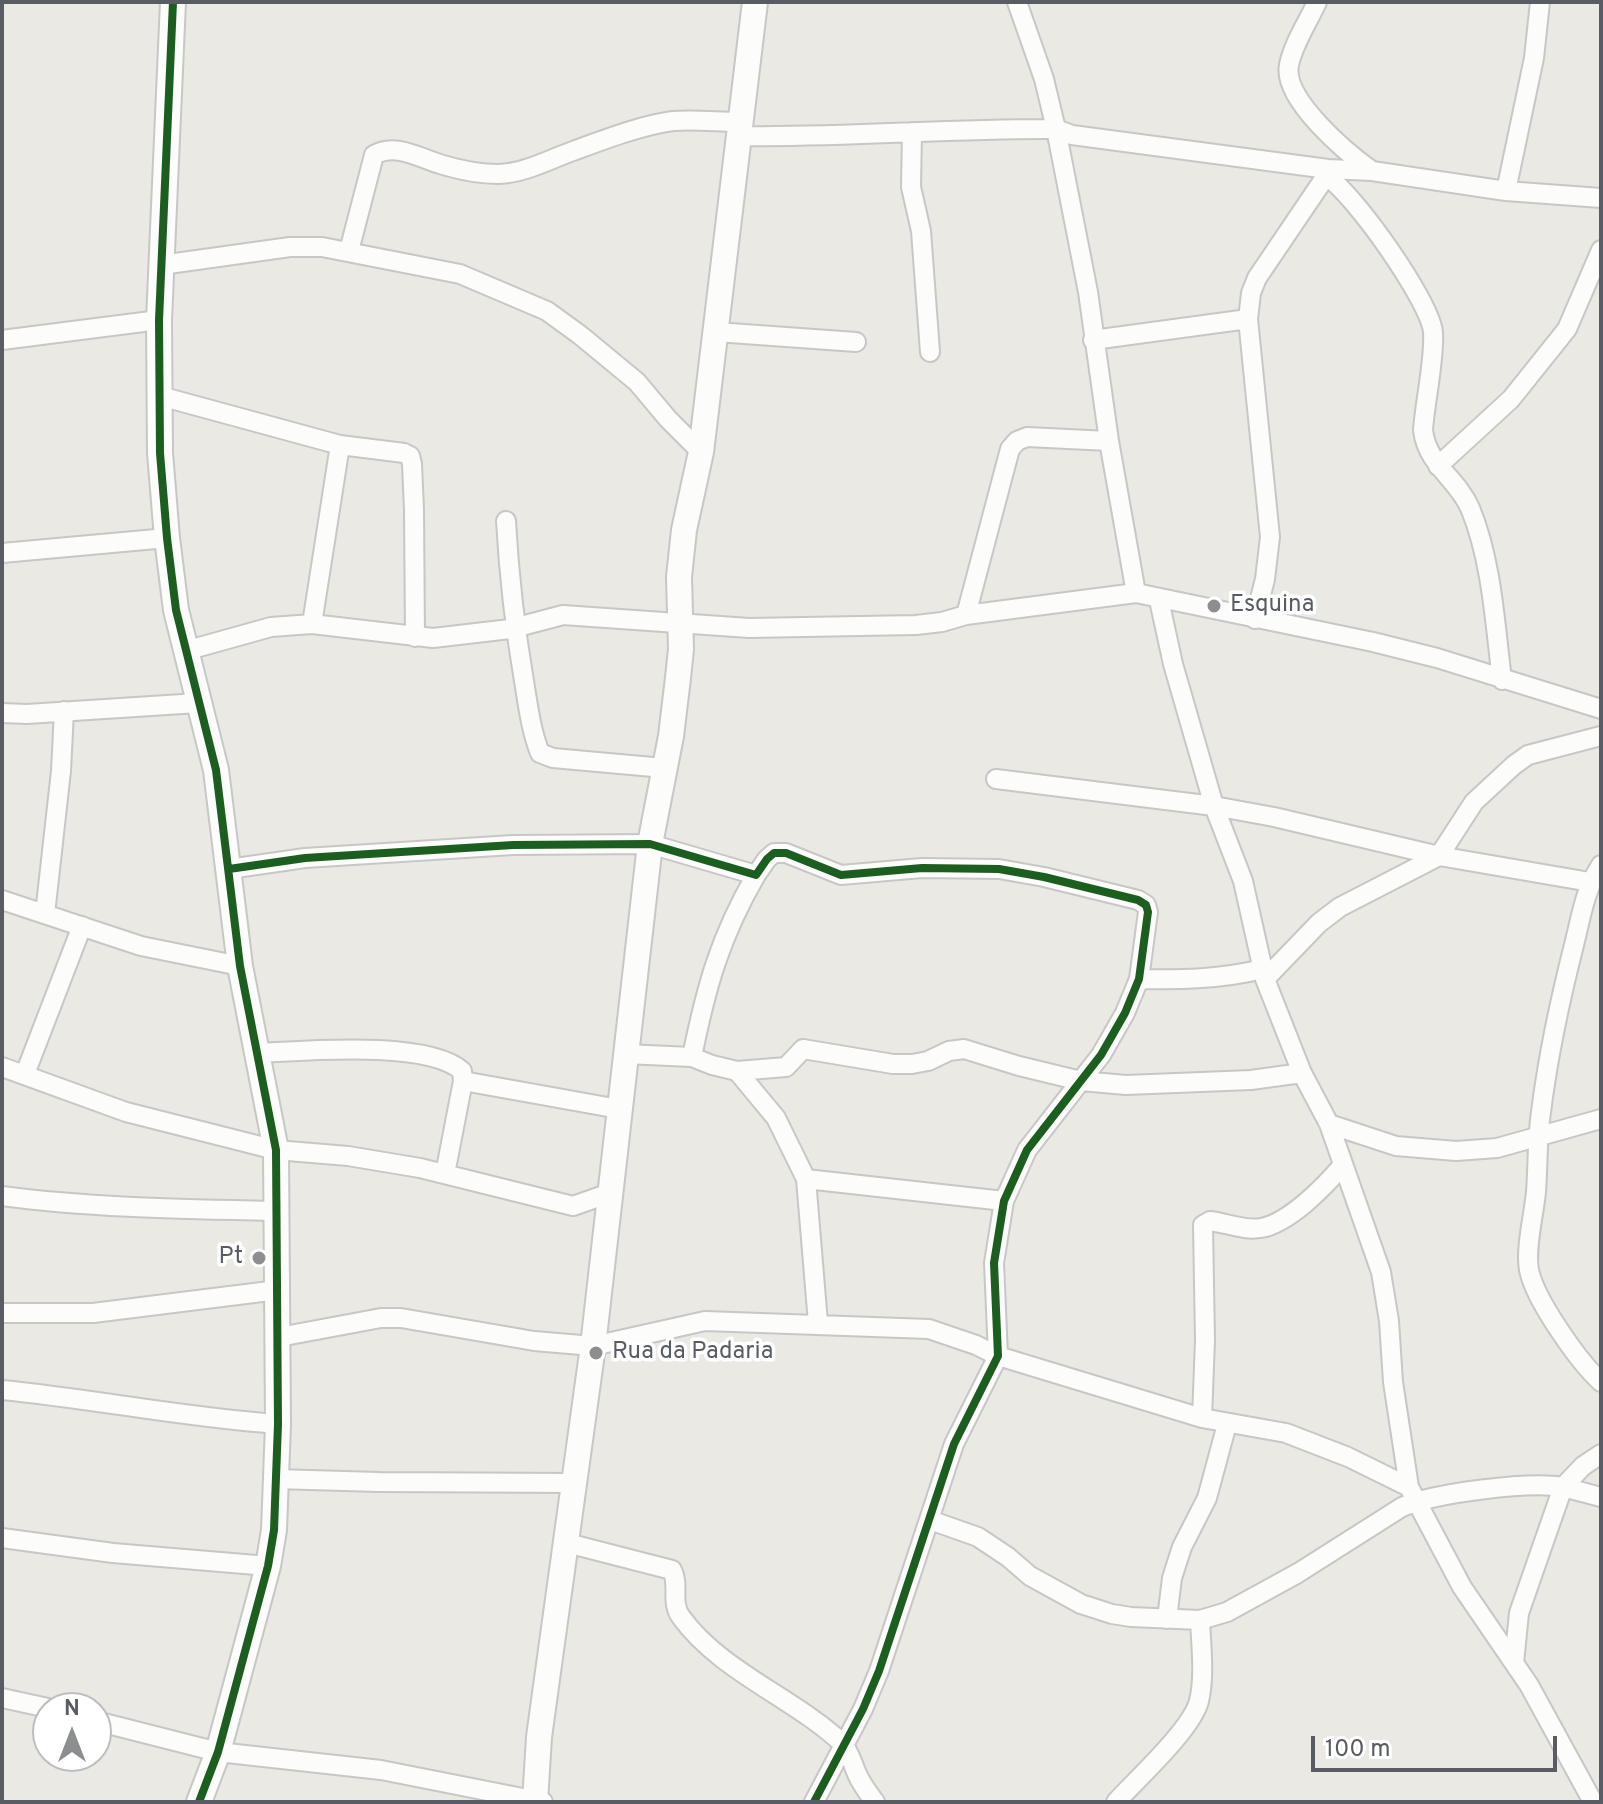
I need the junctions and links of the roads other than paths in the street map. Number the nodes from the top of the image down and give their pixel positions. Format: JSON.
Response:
{"nodes":[{"id":1,"x":173,"y":2,"type":"edge"},
{"id":2,"x":755,"y":2,"type":"edge"},
{"id":3,"x":1017,"y":2,"type":"edge"},
{"id":4,"x":1317,"y":2,"type":"edge"},
{"id":5,"x":1540,"y":2,"type":"edge"},
{"id":6,"x":739,"y":129,"type":"junction"},
{"id":7,"x":1056,"y":129,"type":"junction"},
{"id":8,"x":912,"y":132,"type":"junction"},
{"id":9,"x":1372,"y":171,"type":"junction"},
{"id":10,"x":1327,"y":173,"type":"junction"},
{"id":11,"x":1506,"y":191,"type":"junction"},
{"id":12,"x":1601,"y":198,"type":"edge"},
{"id":13,"x":1601,"y":250,"type":"edge"},
{"id":14,"x":349,"y":251,"type":"junction"},
{"id":15,"x":161,"y":265,"type":"junction"},
{"id":16,"x":1597,"y":272,"type":"edge"},
{"id":17,"x":1248,"y":319,"type":"junction"},
{"id":18,"x":159,"y":320,"type":"junction"},
{"id":19,"x":716,"y":332,"type":"junction"},
{"id":20,"x":2,"y":340,"type":"edge"},
{"id":21,"x":1093,"y":340,"type":"junction"},
{"id":22,"x":856,"y":342,"type":"dead end"},
{"id":23,"x":930,"y":352,"type":"dead end"},
{"id":24,"x":160,"y":396,"type":"junction"},
{"id":25,"x":1109,"y":441,"type":"junction"},
{"id":26,"x":340,"y":445,"type":"junction"},
{"id":27,"x":701,"y":452,"type":"junction"},
{"id":28,"x":1438,"y":466,"type":"junction"},
{"id":29,"x":506,"y":521,"type":"dead end"},
{"id":30,"x":167,"y":538,"type":"junction"},
{"id":31,"x":2,"y":553,"type":"edge"},
{"id":32,"x":1136,"y":593,"type":"junction"},
{"id":33,"x":1159,"y":600,"type":"junction"},
{"id":34,"x":966,"y":615,"type":"junction"},
{"id":35,"x":1255,"y":619,"type":"junction"},
{"id":36,"x":312,"y":624,"type":"junction"},
{"id":37,"x":679,"y":624,"type":"junction"},
{"id":38,"x":515,"y":627,"type":"junction"},
{"id":39,"x":415,"y":637,"type":"junction"},
{"id":40,"x":185,"y":651,"type":"junction"},
{"id":41,"x":1502,"y":680,"type":"junction"},
{"id":42,"x":198,"y":703,"type":"junction"},
{"id":43,"x":1601,"y":709,"type":"edge"},
{"id":44,"x":64,"y":711,"type":"junction"},
{"id":45,"x":2,"y":713,"type":"edge"},
{"id":46,"x":1601,"y":736,"type":"edge"},
{"id":47,"x":664,"y":768,"type":"junction"},
{"id":48,"x":996,"y":779,"type":"dead end"},
{"id":49,"x":1214,"y":806,"type":"junction"},
{"id":50,"x":650,"y":844,"type":"junction"},
{"id":51,"x":1439,"y":856,"type":"junction"},
{"id":52,"x":1601,"y":865,"type":"edge"},
{"id":53,"x":229,"y":869,"type":"junction"},
{"id":54,"x":756,"y":875,"type":"junction"},
{"id":55,"x":1590,"y":882,"type":"junction"},
{"id":56,"x":2,"y":900,"type":"edge"},
{"id":57,"x":45,"y":914,"type":"junction"},
{"id":58,"x":82,"y":926,"type":"junction"},
{"id":59,"x":240,"y":966,"type":"junction"},
{"id":60,"x":1264,"y":974,"type":"junction"},
{"id":61,"x":1139,"y":979,"type":"junction"},
{"id":62,"x":259,"y":1053,"type":"junction"},
{"id":63,"x":625,"y":1054,"type":"junction"},
{"id":64,"x":692,"y":1057,"type":"junction"},
{"id":65,"x":2,"y":1067,"type":"edge"},
{"id":66,"x":737,"y":1071,"type":"junction"},
{"id":67,"x":1302,"y":1073,"type":"junction"},
{"id":68,"x":25,"y":1074,"type":"junction"},
{"id":69,"x":463,"y":1081,"type":"junction"},
{"id":70,"x":1081,"y":1081,"type":"junction"},
{"id":71,"x":619,"y":1109,"type":"junction"},
{"id":72,"x":1601,"y":1119,"type":"edge"},
{"id":73,"x":1329,"y":1124,"type":"junction"},
{"id":74,"x":1538,"y":1138,"type":"junction"},
{"id":75,"x":276,"y":1150,"type":"junction"},
{"id":76,"x":1342,"y":1166,"type":"junction"},
{"id":77,"x":445,"y":1174,"type":"junction"},
{"id":78,"x":806,"y":1179,"type":"junction"},
{"id":79,"x":610,"y":1193,"type":"junction"},
{"id":80,"x":2,"y":1196,"type":"edge"},
{"id":81,"x":1004,"y":1201,"type":"junction"},
{"id":82,"x":277,"y":1211,"type":"junction"},
{"id":83,"x":278,"y":1290,"type":"junction"},
{"id":84,"x":2,"y":1313,"type":"edge"},
{"id":85,"x":818,"y":1323,"type":"junction"},
{"id":86,"x":279,"y":1337,"type":"junction"},
{"id":87,"x":593,"y":1346,"type":"junction"},
{"id":88,"x":998,"y":1356,"type":"junction"},
{"id":89,"x":1601,"y":1382,"type":"edge"},
{"id":90,"x":2,"y":1390,"type":"edge"},
{"id":91,"x":1202,"y":1418,"type":"junction"},
{"id":92,"x":278,"y":1424,"type":"junction"},
{"id":93,"x":1227,"y":1424,"type":"junction"},
{"id":94,"x":1601,"y":1454,"type":"edge"},
{"id":95,"x":275,"y":1479,"type":"junction"},
{"id":96,"x":574,"y":1483,"type":"junction"},
{"id":97,"x":1563,"y":1487,"type":"junction"},
{"id":98,"x":1413,"y":1494,"type":"junction"},
{"id":99,"x":1601,"y":1497,"type":"edge"},
{"id":100,"x":930,"y":1520,"type":"junction"},
{"id":101,"x":2,"y":1538,"type":"edge"},
{"id":102,"x":567,"y":1543,"type":"junction"},
{"id":103,"x":268,"y":1566,"type":"junction"},
{"id":104,"x":1167,"y":1619,"type":"junction"},
{"id":105,"x":1200,"y":1620,"type":"junction"},
{"id":106,"x":1514,"y":1663,"type":"junction"},
{"id":107,"x":2,"y":1698,"type":"edge"},
{"id":108,"x":32,"y":1705,"type":"edge"},
{"id":109,"x":112,"y":1725,"type":"edge"},
{"id":110,"x":845,"y":1746,"type":"junction"},
{"id":111,"x":218,"y":1752,"type":"junction"},
{"id":112,"x":199,"y":1802,"type":"edge"},
{"id":113,"x":535,"y":1802,"type":"edge"},
{"id":114,"x":543,"y":1802,"type":"edge"},
{"id":115,"x":814,"y":1802,"type":"edge"},
{"id":116,"x":875,"y":1802,"type":"edge"},
{"id":117,"x":1116,"y":1802,"type":"edge"},
{"id":118,"x":1593,"y":1802,"type":"edge"}],
"edges":[{"from":1,"to":15,"type":"street"},
{"from":2,"to":6,"type":"street"},
{"from":3,"to":7,"type":"street"},
{"from":4,"to":9,"type":"street"},
{"from":5,"to":11,"type":"street"},
{"from":6,"to":8,"type":"street"},
{"from":6,"to":14,"type":"street"},
{"from":6,"to":19,"type":"street"},
{"from":7,"to":8,"type":"street"},
{"from":7,"to":10,"type":"street"},
{"from":7,"to":21,"type":"street"},
{"from":8,"to":23,"type":"street"},
{"from":9,"to":10,"type":"street"},
{"from":9,"to":11,"type":"street"},
{"from":10,"to":17,"type":"street"},
{"from":10,"to":28,"type":"street"},
{"from":11,"to":12,"type":"street"},
{"from":13,"to":16,"type":"street"},
{"from":14,"to":15,"type":"street"},
{"from":14,"to":27,"type":"street"},
{"from":15,"to":18,"type":"street"},
{"from":16,"to":28,"type":"street"},
{"from":17,"to":21,"type":"street"},
{"from":17,"to":35,"type":"street"},
{"from":18,"to":20,"type":"street"},
{"from":18,"to":24,"type":"street"},
{"from":19,"to":22,"type":"street"},
{"from":19,"to":27,"type":"street"},
{"from":21,"to":25,"type":"street"},
{"from":24,"to":26,"type":"street"},
{"from":24,"to":30,"type":"street"},
{"from":25,"to":32,"type":"street"},
{"from":25,"to":34,"type":"street"},
{"from":26,"to":36,"type":"street"},
{"from":26,"to":39,"type":"street"},
{"from":27,"to":37,"type":"street"},
{"from":28,"to":41,"type":"street"},
{"from":29,"to":38,"type":"street"},
{"from":30,"to":31,"type":"street"},
{"from":30,"to":40,"type":"street"},
{"from":32,"to":33,"type":"street"},
{"from":32,"to":34,"type":"street"},
{"from":33,"to":35,"type":"street"},
{"from":33,"to":49,"type":"street"},
{"from":34,"to":37,"type":"street"},
{"from":35,"to":41,"type":"street"},
{"from":36,"to":39,"type":"street"},
{"from":36,"to":40,"type":"street"},
{"from":37,"to":38,"type":"street"},
{"from":37,"to":47,"type":"street"},
{"from":38,"to":39,"type":"street"},
{"from":38,"to":47,"type":"street"},
{"from":40,"to":42,"type":"street"},
{"from":41,"to":43,"type":"street"},
{"from":42,"to":44,"type":"street"},
{"from":42,"to":53,"type":"street"},
{"from":44,"to":45,"type":"street"},
{"from":44,"to":57,"type":"street"},
{"from":46,"to":51,"type":"street"},
{"from":47,"to":50,"type":"street"},
{"from":48,"to":49,"type":"street"},
{"from":49,"to":51,"type":"street"},
{"from":49,"to":60,"type":"street"},
{"from":50,"to":53,"type":"street"},
{"from":50,"to":54,"type":"street"},
{"from":50,"to":63,"type":"street"},
{"from":51,"to":55,"type":"street"},
{"from":51,"to":60,"type":"street"},
{"from":52,"to":55,"type":"street"},
{"from":53,"to":59,"type":"street"},
{"from":54,"to":61,"type":"street"},
{"from":54,"to":64,"type":"street"},
{"from":55,"to":74,"type":"street"},
{"from":56,"to":57,"type":"street"},
{"from":57,"to":58,"type":"street"},
{"from":58,"to":59,"type":"street"},
{"from":58,"to":68,"type":"street"},
{"from":59,"to":62,"type":"street"},
{"from":60,"to":61,"type":"street"},
{"from":60,"to":67,"type":"street"},
{"from":61,"to":70,"type":"street"},
{"from":62,"to":69,"type":"street"},
{"from":62,"to":75,"type":"street"},
{"from":63,"to":64,"type":"street"},
{"from":63,"to":71,"type":"street"},
{"from":64,"to":66,"type":"street"},
{"from":65,"to":68,"type":"street"},
{"from":66,"to":70,"type":"street"},
{"from":66,"to":78,"type":"street"},
{"from":67,"to":70,"type":"street"},
{"from":67,"to":73,"type":"street"},
{"from":68,"to":75,"type":"street"},
{"from":69,"to":71,"type":"street"},
{"from":69,"to":77,"type":"street"},
{"from":70,"to":81,"type":"street"},
{"from":71,"to":79,"type":"street"},
{"from":72,"to":74,"type":"street"},
{"from":73,"to":74,"type":"street"},
{"from":73,"to":76,"type":"street"},
{"from":74,"to":89,"type":"street"},
{"from":75,"to":77,"type":"street"},
{"from":75,"to":82,"type":"street"},
{"from":76,"to":91,"type":"street"},
{"from":76,"to":98,"type":"street"},
{"from":77,"to":79,"type":"street"},
{"from":78,"to":81,"type":"street"},
{"from":78,"to":85,"type":"street"},
{"from":79,"to":87,"type":"street"},
{"from":80,"to":82,"type":"street"},
{"from":81,"to":88,"type":"street"},
{"from":82,"to":83,"type":"street"},
{"from":83,"to":84,"type":"street"},
{"from":83,"to":86,"type":"street"},
{"from":85,"to":87,"type":"street"},
{"from":85,"to":88,"type":"street"},
{"from":86,"to":87,"type":"street"},
{"from":86,"to":92,"type":"street"},
{"from":87,"to":96,"type":"street"},
{"from":88,"to":91,"type":"street"},
{"from":88,"to":100,"type":"street"},
{"from":90,"to":92,"type":"street"},
{"from":91,"to":93,"type":"street"},
{"from":92,"to":95,"type":"street"},
{"from":93,"to":98,"type":"street"},
{"from":93,"to":104,"type":"street"},
{"from":94,"to":97,"type":"street"},
{"from":95,"to":96,"type":"street"},
{"from":95,"to":103,"type":"street"},
{"from":96,"to":102,"type":"street"},
{"from":97,"to":98,"type":"street"},
{"from":97,"to":99,"type":"street"},
{"from":97,"to":106,"type":"street"},
{"from":98,"to":105,"type":"street"},
{"from":98,"to":106,"type":"street"},
{"from":100,"to":104,"type":"street"},
{"from":100,"to":110,"type":"street"},
{"from":101,"to":103,"type":"street"},
{"from":102,"to":110,"type":"street"},
{"from":102,"to":113,"type":"street"},
{"from":103,"to":111,"type":"street"},
{"from":104,"to":105,"type":"street"},
{"from":105,"to":117,"type":"street"},
{"from":106,"to":118,"type":"street"},
{"from":107,"to":108,"type":"street"},
{"from":109,"to":111,"type":"street"},
{"from":110,"to":115,"type":"street"},
{"from":110,"to":116,"type":"street"},
{"from":111,"to":112,"type":"street"},
{"from":111,"to":113,"type":"street"},
{"from":113,"to":114,"type":"street"}]}
